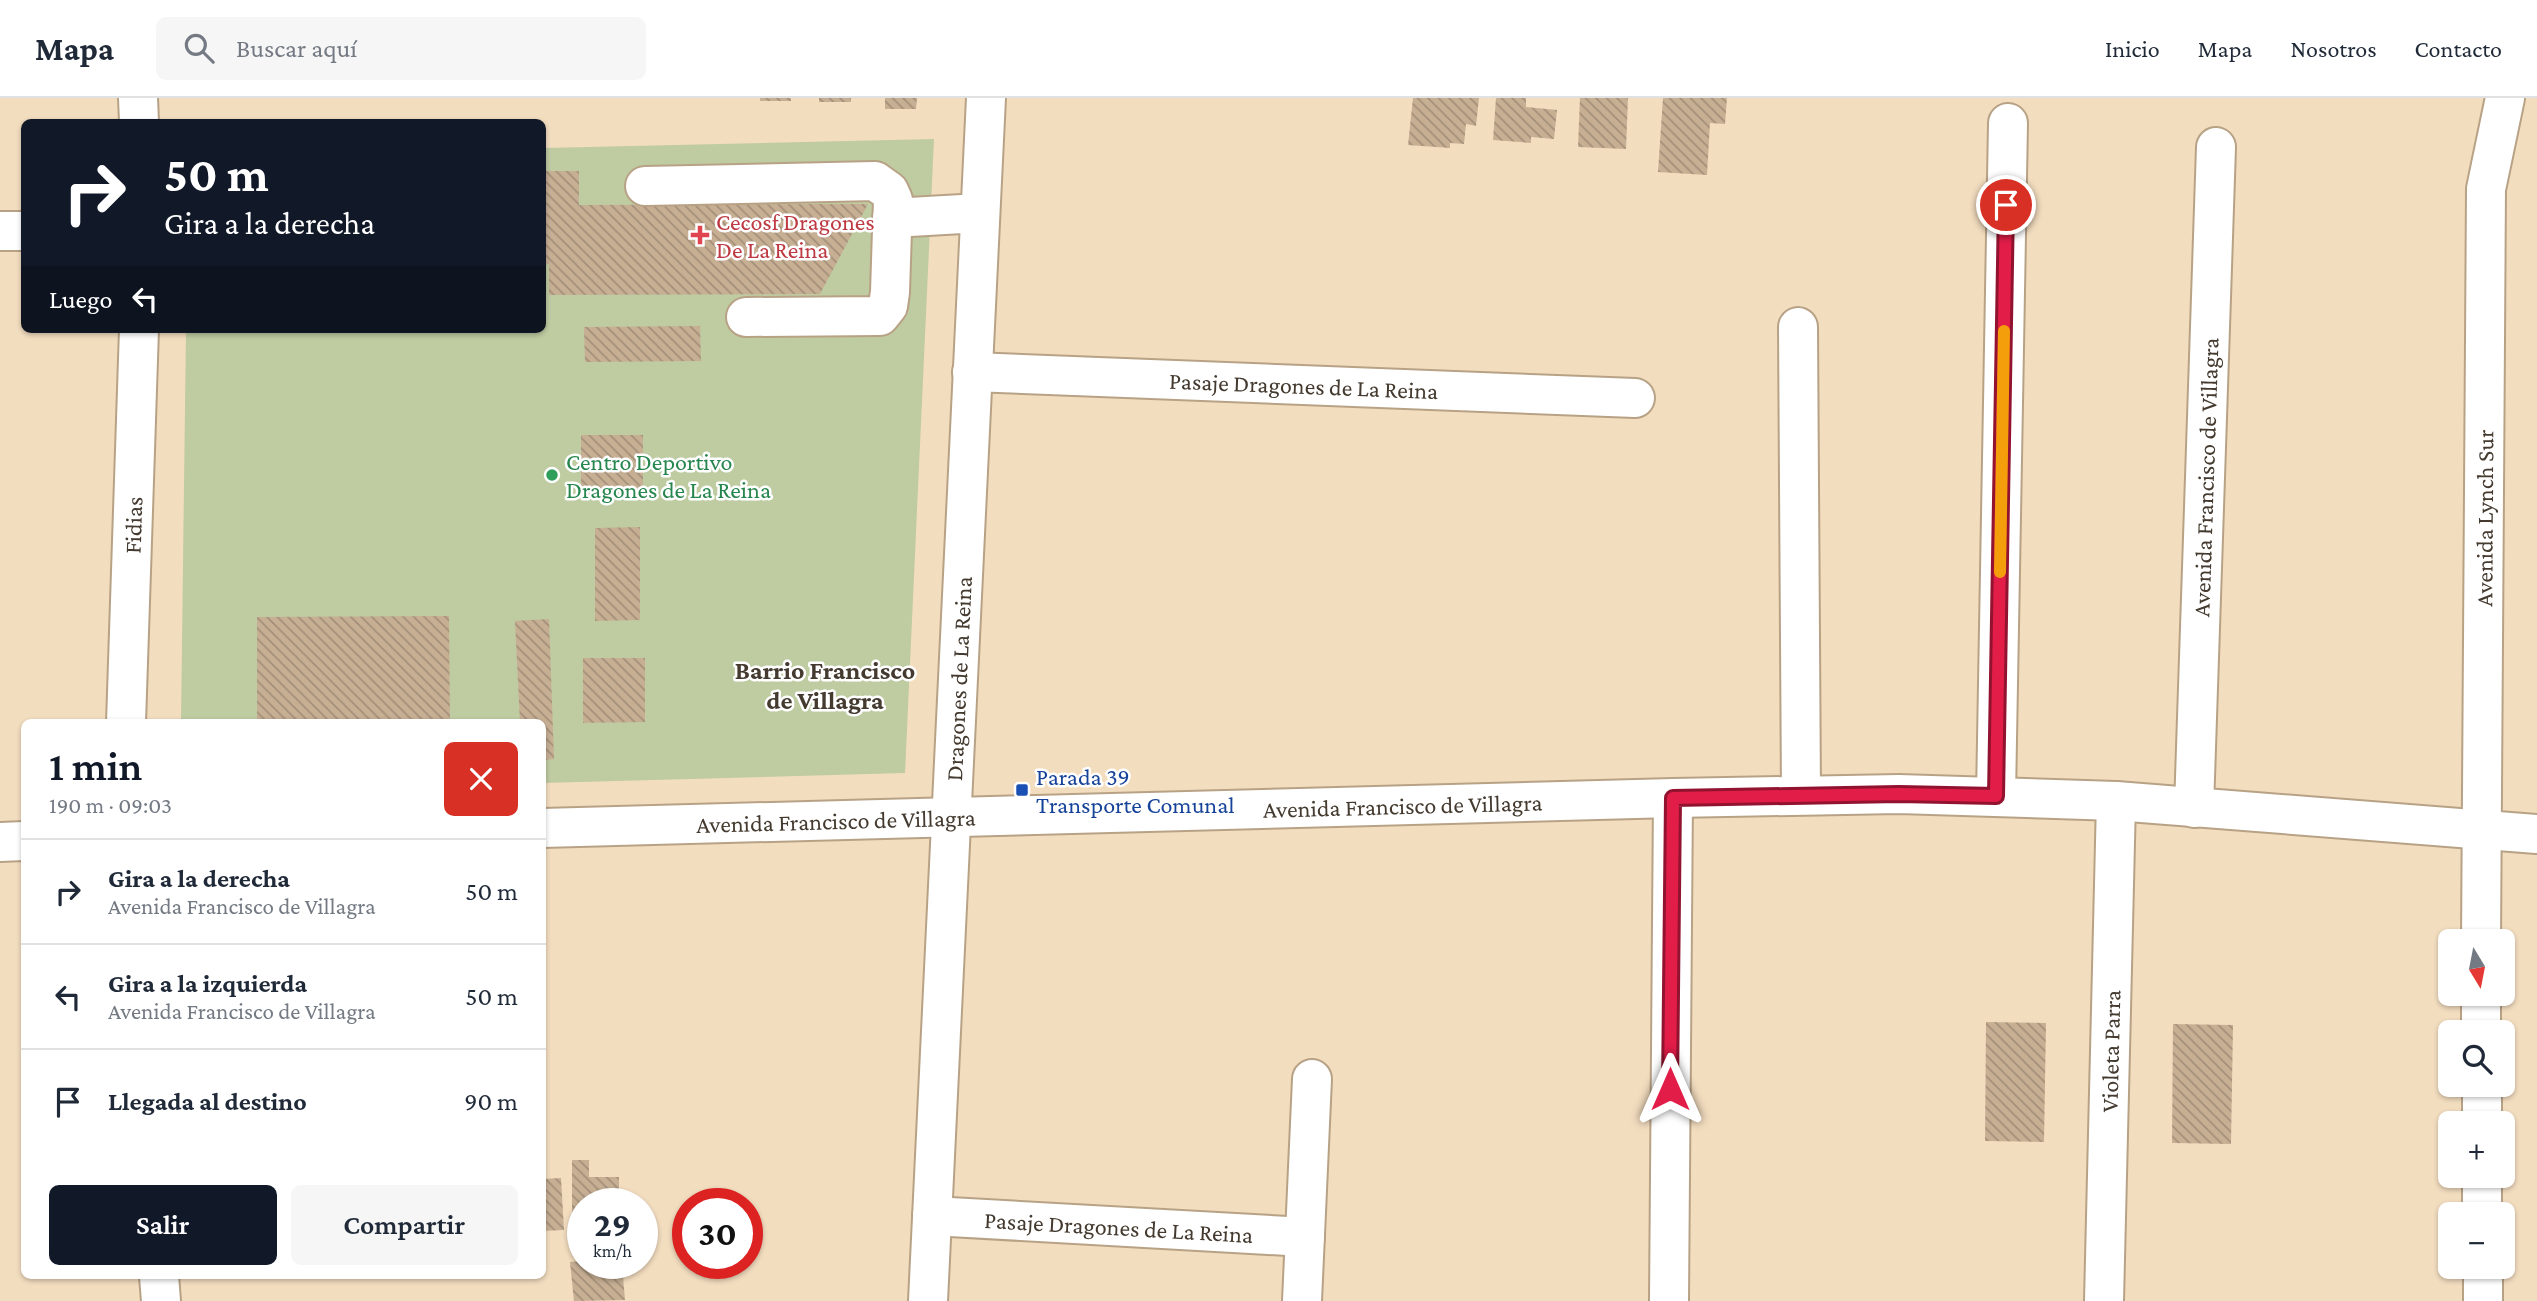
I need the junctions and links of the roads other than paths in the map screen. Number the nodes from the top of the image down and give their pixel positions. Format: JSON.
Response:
{"nodes":[{"id":1,"x":138,"y":98,"type":"edge"},
{"id":2,"x":986,"y":98,"type":"edge"},
{"id":3,"x":2505,"y":98,"type":"edge"},
{"id":4,"x":139,"y":119,"type":"edge"},
{"id":5,"x":2008,"y":123,"type":"dead end"},
{"id":6,"x":2216,"y":147,"type":"dead end"},
{"id":7,"x":645,"y":186,"type":"dead end"},
{"id":8,"x":980,"y":213,"type":"junction"},
{"id":9,"x":892,"y":218,"type":"junction"},
{"id":10,"x":0,"y":231,"type":"edge"},
{"id":11,"x":21,"y":231,"type":"edge"},
{"id":12,"x":746,"y":317,"type":"dead end"},
{"id":13,"x":1798,"y":327,"type":"dead end"},
{"id":14,"x":139,"y":333,"type":"edge"},
{"id":15,"x":972,"y":372,"type":"junction"},
{"id":16,"x":1635,"y":398,"type":"dead end"},
{"id":17,"x":126,"y":719,"type":"edge"},
{"id":18,"x":1801,"y":795,"type":"junction"},
{"id":19,"x":1996,"y":796,"type":"junction"},
{"id":20,"x":1673,"y":798,"type":"junction"},
{"id":21,"x":2116,"y":801,"type":"junction"},
{"id":22,"x":2194,"y":808,"type":"junction"},
{"id":23,"x":950,"y":818,"type":"junction"},
{"id":24,"x":546,"y":828,"type":"edge"},
{"id":25,"x":2482,"y":831,"type":"junction"},
{"id":26,"x":2537,"y":834,"type":"edge"},
{"id":27,"x":21,"y":841,"type":"edge"},
{"id":28,"x":0,"y":842,"type":"edge"},
{"id":29,"x":2481,"y":929,"type":"edge"},
{"id":30,"x":1312,"y":1079,"type":"dead end"},
{"id":31,"x":932,"y":1216,"type":"junction"},
{"id":32,"x":1305,"y":1237,"type":"junction"},
{"id":33,"x":159,"y":1279,"type":"edge"},
{"id":34,"x":2483,"y":1279,"type":"edge"},
{"id":35,"x":160,"y":1301,"type":"edge"},
{"id":36,"x":928,"y":1301,"type":"edge"},
{"id":37,"x":1302,"y":1301,"type":"edge"},
{"id":38,"x":1669,"y":1301,"type":"edge"},
{"id":39,"x":2104,"y":1301,"type":"edge"},
{"id":40,"x":2483,"y":1301,"type":"edge"}],
"edges":[{"from":1,"to":4,"type":"street"},
{"from":2,"to":8,"type":"street","name":"Dragones de La Reina"},
{"from":3,"to":25,"type":"street","name":"Avenida Lynch Sur"},
{"from":5,"to":19,"type":"street"},
{"from":6,"to":22,"type":"street","name":"Avenida Francisco de Villagra"},
{"from":7,"to":9,"type":"street"},
{"from":8,"to":9,"type":"street"},
{"from":8,"to":15,"type":"street","name":"Dragones de La Reina"},
{"from":9,"to":12,"type":"street"},
{"from":10,"to":11,"type":"street"},
{"from":13,"to":18,"type":"street"},
{"from":14,"to":17,"type":"street","name":"Fidias"},
{"from":15,"to":16,"type":"street","name":"Pasaje Dragones de La Reina"},
{"from":15,"to":23,"type":"street","name":"Dragones de La Reina"},
{"from":18,"to":19,"type":"street","name":"Avenida Francisco de Villagra"},
{"from":18,"to":20,"type":"street","name":"Avenida Francisco de Villagra"},
{"from":19,"to":21,"type":"street","name":"Avenida Francisco de Villagra"},
{"from":20,"to":23,"type":"street","name":"Avenida Francisco de Villagra"},
{"from":20,"to":38,"type":"street"},
{"from":21,"to":22,"type":"street","name":"Avenida Francisco de Villagra"},
{"from":21,"to":39,"type":"street","name":"Violeta Parra"},
{"from":22,"to":25,"type":"street","name":"Avenida Francisco de Villagra"},
{"from":23,"to":24,"type":"street","name":"Avenida Francisco de Villagra"},
{"from":23,"to":31,"type":"street","name":"Dragones de La Reina"},
{"from":25,"to":26,"type":"street","name":"Avenida Francisco de Villagra"},
{"from":25,"to":29,"type":"street","name":"Avenida Lynch Sur"},
{"from":27,"to":28,"type":"street"},
{"from":30,"to":32,"type":"street"},
{"from":31,"to":32,"type":"street","name":"Pasaje Dragones de La Reina"},
{"from":31,"to":36,"type":"street","name":"Dragones de La Reina"},
{"from":32,"to":37,"type":"street"},
{"from":33,"to":35,"type":"street"},
{"from":34,"to":40,"type":"street"}]}
